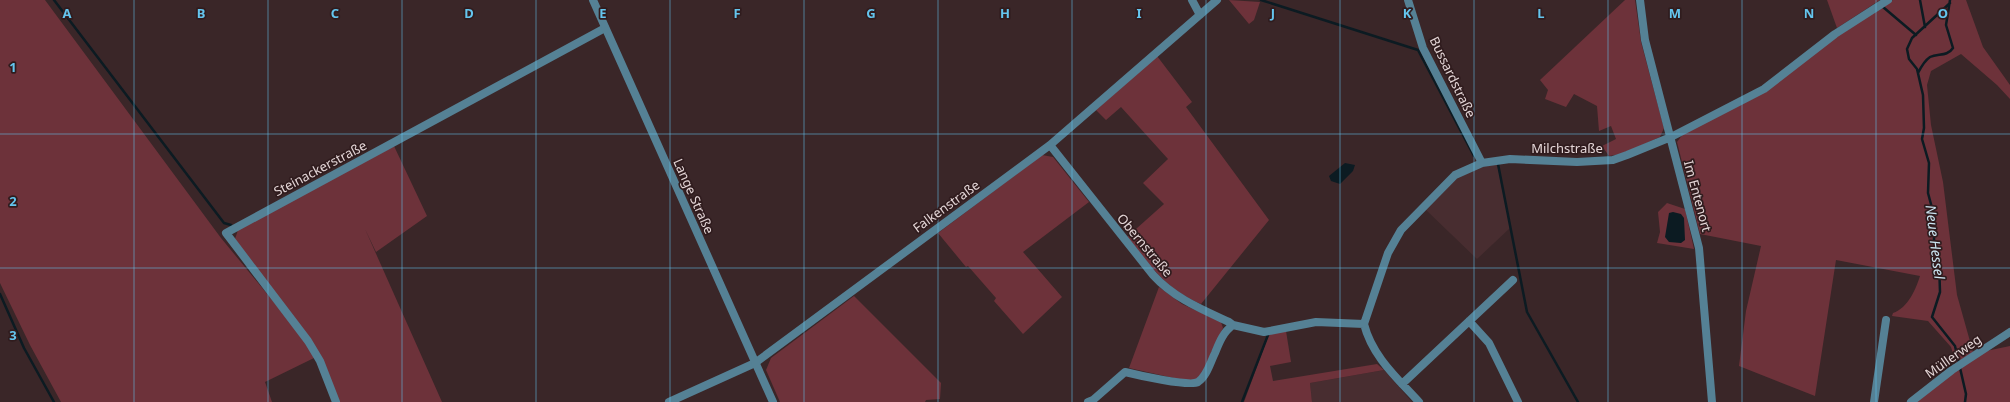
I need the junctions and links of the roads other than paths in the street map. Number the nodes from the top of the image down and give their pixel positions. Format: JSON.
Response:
{"nodes":[{"id":1,"x":593,"y":0,"type":"edge"},
{"id":2,"x":1192,"y":0,"type":"edge"},
{"id":3,"x":1217,"y":0,"type":"edge"},
{"id":4,"x":1408,"y":0,"type":"edge"},
{"id":5,"x":1640,"y":0,"type":"edge"},
{"id":6,"x":1888,"y":0,"type":"edge"},
{"id":7,"x":1200,"y":15,"type":"junction"},
{"id":8,"x":605,"y":28,"type":"junction"},
{"id":9,"x":1671,"y":137,"type":"junction"},
{"id":10,"x":1050,"y":145,"type":"junction"},
{"id":11,"x":1482,"y":163,"type":"junction"},
{"id":12,"x":1513,"y":280,"type":"dead end"},
{"id":13,"x":1886,"y":320,"type":"dead end"},
{"id":14,"x":1469,"y":321,"type":"junction"},
{"id":15,"x":1364,"y":324,"type":"junction"},
{"id":16,"x":1233,"y":325,"type":"junction"},
{"id":17,"x":2010,"y":332,"type":"edge"},
{"id":18,"x":755,"y":363,"type":"junction"},
{"id":19,"x":1402,"y":384,"type":"junction"},
{"id":20,"x":336,"y":402,"type":"edge"},
{"id":21,"x":669,"y":402,"type":"edge"},
{"id":22,"x":773,"y":402,"type":"edge"},
{"id":23,"x":1088,"y":402,"type":"edge"},
{"id":24,"x":1419,"y":402,"type":"edge"},
{"id":25,"x":1518,"y":402,"type":"edge"},
{"id":26,"x":1712,"y":402,"type":"edge"},
{"id":27,"x":1874,"y":402,"type":"edge"},
{"id":28,"x":1912,"y":402,"type":"edge"}],
"edges":[{"from":1,"to":8,"type":"street","name":"Lange Straße"},
{"from":2,"to":7,"type":"street"},
{"from":3,"to":7,"type":"street","name":"Falkenstraße"},
{"from":4,"to":11,"type":"street","name":"Bussardstraße"},
{"from":5,"to":9,"type":"street","name":"Im Entenort"},
{"from":6,"to":9,"type":"street","name":"Milchstraße"},
{"from":7,"to":10,"type":"street","name":"Falkenstraße"},
{"from":8,"to":18,"type":"street","name":"Lange Straße"},
{"from":8,"to":20,"type":"street","name":"Steinackerstraße"},
{"from":9,"to":11,"type":"street","name":"Milchstraße"},
{"from":9,"to":26,"type":"street","name":"Im Entenort"},
{"from":10,"to":16,"type":"street","name":"Obernstraße"},
{"from":10,"to":18,"type":"street","name":"Falkenstraße"},
{"from":11,"to":15,"type":"street","name":"Milchstraße"},
{"from":12,"to":14,"type":"street"},
{"from":13,"to":27,"type":"street"},
{"from":14,"to":19,"type":"street"},
{"from":14,"to":25,"type":"street"},
{"from":15,"to":16,"type":"street","name":"Obernstraße"},
{"from":15,"to":19,"type":"street"},
{"from":16,"to":23,"type":"street"},
{"from":17,"to":28,"type":"street","name":"Müllerweg"},
{"from":18,"to":21,"type":"street","name":"Falkenstraße"},
{"from":18,"to":22,"type":"street","name":"Lange Straße"},
{"from":19,"to":24,"type":"street"}]}
